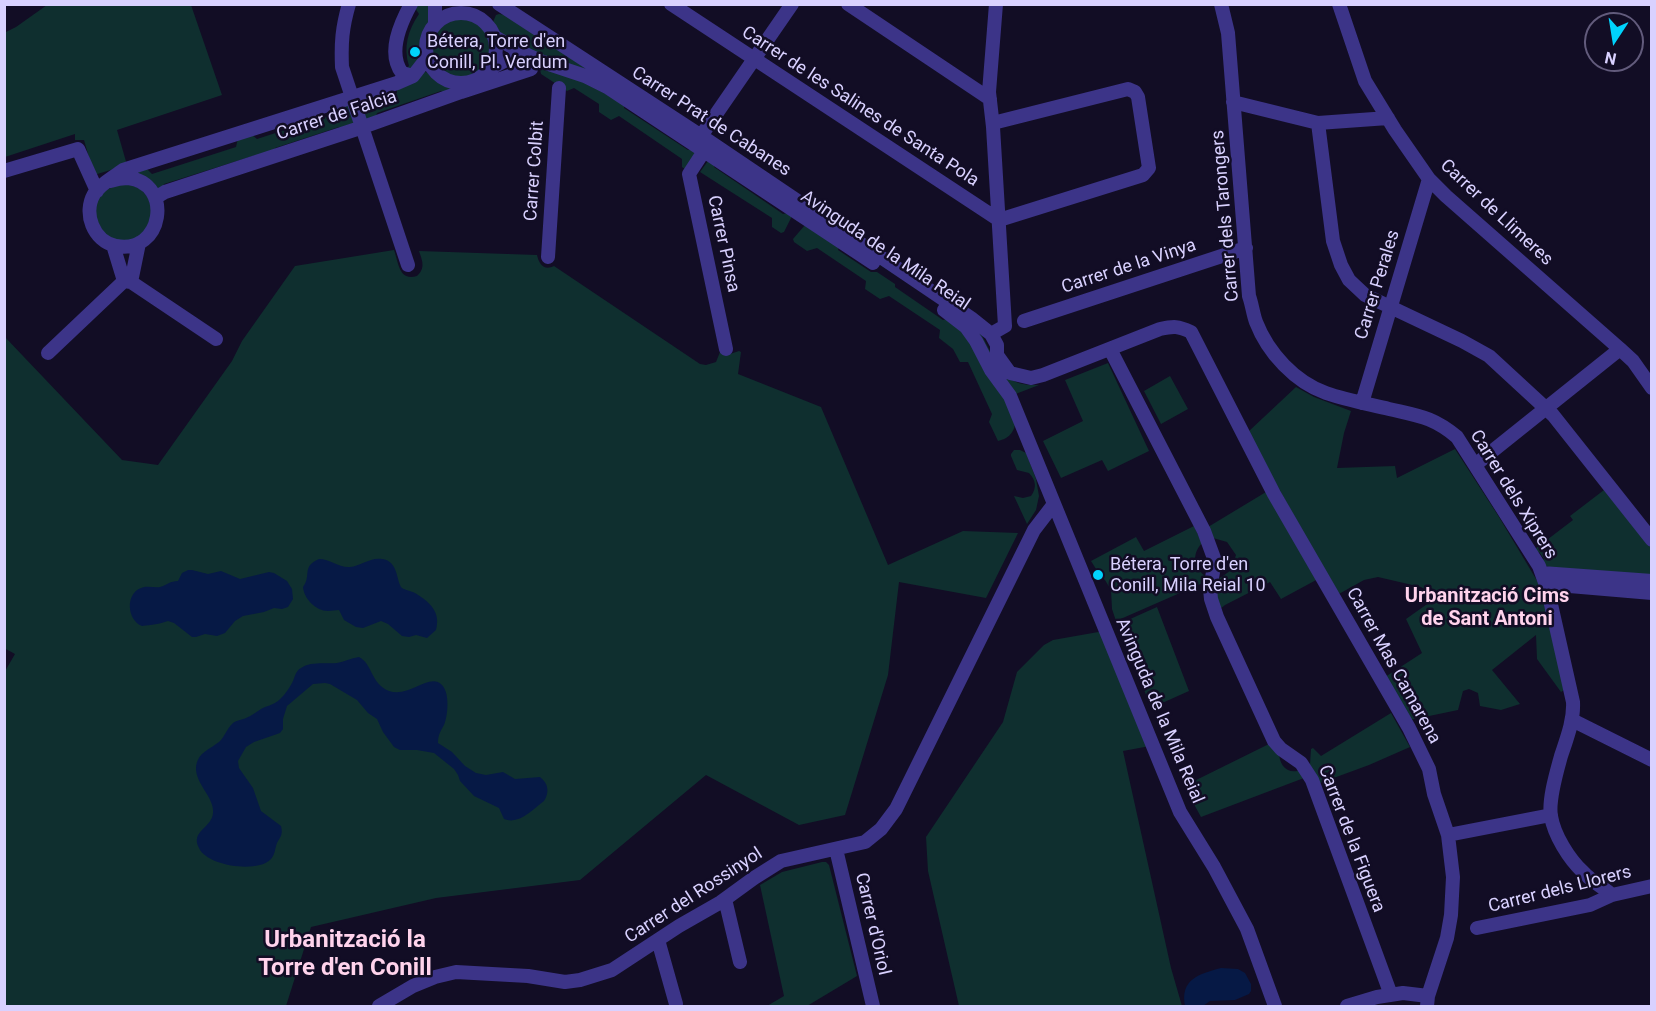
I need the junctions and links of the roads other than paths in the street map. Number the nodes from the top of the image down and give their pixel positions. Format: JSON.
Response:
{"nodes":[{"id":1,"x":349,"y":4,"type":"edge"},
{"id":2,"x":411,"y":4,"type":"edge"},
{"id":3,"x":435,"y":4,"type":"edge"},
{"id":4,"x":441,"y":4,"type":"edge"},
{"id":5,"x":491,"y":4,"type":"edge"},
{"id":6,"x":499,"y":4,"type":"edge"},
{"id":7,"x":671,"y":4,"type":"edge"},
{"id":8,"x":792,"y":4,"type":"edge"},
{"id":9,"x":848,"y":4,"type":"edge"},
{"id":10,"x":996,"y":4,"type":"edge"},
{"id":11,"x":1221,"y":4,"type":"edge"},
{"id":12,"x":1339,"y":4,"type":"edge"},
{"id":13,"x":453,"y":14,"type":"junction"},
{"id":14,"x":482,"y":20,"type":"junction"},
{"id":15,"x":435,"y":24,"type":"junction"},
{"id":16,"x":495,"y":37,"type":"junction"},
{"id":17,"x":427,"y":58,"type":"junction"},
{"id":18,"x":754,"y":59,"type":"junction"},
{"id":19,"x":537,"y":66,"type":"junction"},
{"id":20,"x":491,"y":68,"type":"junction"},
{"id":21,"x":413,"y":76,"type":"junction"},
{"id":22,"x":559,"y":88,"type":"dead end"},
{"id":23,"x":352,"y":97,"type":"junction"},
{"id":24,"x":990,"y":99,"type":"junction"},
{"id":25,"x":1233,"y":102,"type":"junction"},
{"id":26,"x":1388,"y":118,"type":"junction"},
{"id":27,"x":993,"y":123,"type":"junction"},
{"id":28,"x":1318,"y":123,"type":"junction"},
{"id":29,"x":363,"y":128,"type":"junction"},
{"id":30,"x":701,"y":136,"type":"junction"},
{"id":31,"x":704,"y":152,"type":"junction"},
{"id":32,"x":4,"y":171,"type":"edge"},
{"id":33,"x":1429,"y":179,"type":"junction"},
{"id":34,"x":110,"y":181,"type":"junction"},
{"id":35,"x":97,"y":191,"type":"junction"},
{"id":36,"x":155,"y":198,"type":"junction"},
{"id":37,"x":999,"y":220,"type":"junction"},
{"id":38,"x":139,"y":243,"type":"junction"},
{"id":39,"x":113,"y":245,"type":"junction"},
{"id":40,"x":1246,"y":248,"type":"junction"},
{"id":41,"x":548,"y":257,"type":"dead end"},
{"id":42,"x":408,"y":265,"type":"dead end"},
{"id":43,"x":128,"y":281,"type":"junction"},
{"id":44,"x":1390,"y":308,"type":"junction"},
{"id":45,"x":1024,"y":321,"type":"dead end"},
{"id":46,"x":991,"y":334,"type":"junction"},
{"id":47,"x":216,"y":339,"type":"dead end"},
{"id":48,"x":726,"y":349,"type":"dead end"},
{"id":49,"x":1110,"y":349,"type":"junction"},
{"id":50,"x":1620,"y":349,"type":"junction"},
{"id":51,"x":48,"y":353,"type":"dead end"},
{"id":52,"x":1652,"y":388,"type":"edge"},
{"id":53,"x":1362,"y":403,"type":"junction"},
{"id":54,"x":1546,"y":408,"type":"junction"},
{"id":55,"x":1475,"y":465,"type":"junction"},
{"id":56,"x":1054,"y":504,"type":"junction"},
{"id":57,"x":1652,"y":540,"type":"edge"},
{"id":58,"x":1544,"y":579,"type":"junction"},
{"id":59,"x":1652,"y":581,"type":"edge"},
{"id":60,"x":1652,"y":593,"type":"edge"},
{"id":61,"x":1572,"y":720,"type":"junction"},
{"id":62,"x":1652,"y":760,"type":"edge"},
{"id":63,"x":1551,"y":815,"type":"junction"},
{"id":64,"x":1448,"y":835,"type":"junction"},
{"id":65,"x":836,"y":849,"type":"junction"},
{"id":66,"x":1652,"y":886,"type":"edge"},
{"id":67,"x":1612,"y":895,"type":"junction"},
{"id":68,"x":725,"y":899,"type":"junction"},
{"id":69,"x":1477,"y":928,"type":"dead end"},
{"id":70,"x":658,"y":940,"type":"junction"},
{"id":71,"x":740,"y":962,"type":"dead end"},
{"id":72,"x":1391,"y":995,"type":"junction"},
{"id":73,"x":1428,"y":1001,"type":"edge"},
{"id":74,"x":676,"y":1004,"type":"dead end"},
{"id":75,"x":379,"y":1006,"type":"edge"},
{"id":76,"x":873,"y":1006,"type":"edge"},
{"id":77,"x":1275,"y":1006,"type":"edge"},
{"id":78,"x":1347,"y":1006,"type":"edge"}],
"edges":[{"from":1,"to":23,"type":"street"},
{"from":2,"to":21,"type":"street"},
{"from":3,"to":15,"type":"street"},
{"from":4,"to":13,"type":"street"},
{"from":5,"to":14,"type":"street"},
{"from":6,"to":30,"type":"street","name":"Carrer Prat de Cabanes"},
{"from":7,"to":18,"type":"street","name":"Carrer de les Salines de Santa Pola"},
{"from":8,"to":18,"type":"street"},
{"from":9,"to":24,"type":"street"},
{"from":10,"to":24,"type":"street"},
{"from":11,"to":25,"type":"street","name":"Carrer dels Tarongers"},
{"from":12,"to":26,"type":"street","name":"Carrer de Llimeres"},
{"from":13,"to":14,"type":"street"},
{"from":13,"to":15,"type":"street"},
{"from":14,"to":16,"type":"street"},
{"from":15,"to":17,"type":"street"},
{"from":16,"to":19,"type":"street","name":"Avinguda de la Mila Reial"},
{"from":16,"to":20,"type":"street"},
{"from":17,"to":20,"type":"street"},
{"from":17,"to":21,"type":"street","name":"Carrer de Falcia"},
{"from":18,"to":30,"type":"street"},
{"from":18,"to":37,"type":"street","name":"Carrer de les Salines de Santa Pola"},
{"from":19,"to":20,"type":"street","name":"Avinguda de la Mila Reial"},
{"from":19,"to":29,"type":"street","name":"Carrer de Falcia"},
{"from":19,"to":31,"type":"street","name":"Avinguda de la Mila Reial"},
{"from":21,"to":23,"type":"street","name":"Carrer de Falcia"},
{"from":22,"to":41,"type":"street","name":"Carrer Colbit"},
{"from":23,"to":29,"type":"street"},
{"from":23,"to":34,"type":"street","name":"Carrer de Falcia"},
{"from":24,"to":27,"type":"street"},
{"from":25,"to":28,"type":"street"},
{"from":25,"to":40,"type":"street","name":"Carrer dels Tarongers"},
{"from":26,"to":28,"type":"street"},
{"from":26,"to":33,"type":"street","name":"Carrer de Llimeres"},
{"from":27,"to":37,"type":"street"},
{"from":27,"to":37,"type":"street"},
{"from":28,"to":44,"type":"street"},
{"from":29,"to":36,"type":"street","name":"Carrer de Falcia"},
{"from":29,"to":42,"type":"street"},
{"from":30,"to":46,"type":"street","name":"Carrer Prat de Cabanes"},
{"from":31,"to":48,"type":"street","name":"Carrer Pinsa"},
{"from":31,"to":56,"type":"street","name":"Avinguda de la Mila Reial"},
{"from":32,"to":35,"type":"street"},
{"from":33,"to":44,"type":"street","name":"Carrer Perales"},
{"from":33,"to":50,"type":"street","name":"Carrer de Llimeres"},
{"from":34,"to":35,"type":"street"},
{"from":34,"to":36,"type":"street"},
{"from":35,"to":39,"type":"street"},
{"from":36,"to":38,"type":"street"},
{"from":37,"to":46,"type":"street"},
{"from":38,"to":39,"type":"street"},
{"from":38,"to":43,"type":"street"},
{"from":39,"to":43,"type":"street"},
{"from":40,"to":45,"type":"street","name":"Carrer de la Vinya"},
{"from":40,"to":53,"type":"street","name":"Carrer dels Tarongers"},
{"from":43,"to":47,"type":"street"},
{"from":43,"to":51,"type":"street"},
{"from":44,"to":53,"type":"street","name":"Carrer Perales"},
{"from":44,"to":54,"type":"street"},
{"from":46,"to":49,"type":"street","name":"Carrer Mas Camarena"},
{"from":49,"to":64,"type":"street","name":"Carrer Mas Camarena"},
{"from":49,"to":72,"type":"street","name":"Carrer de la Figuera"},
{"from":50,"to":52,"type":"street","name":"Carrer de Llimeres"},
{"from":50,"to":54,"type":"street"},
{"from":53,"to":55,"type":"street","name":"Carrer dels Xiprers"},
{"from":54,"to":55,"type":"street"},
{"from":54,"to":57,"type":"street"},
{"from":55,"to":58,"type":"street","name":"Carrer dels Xiprers"},
{"from":56,"to":65,"type":"street","name":"Carrer del Rossinyol"},
{"from":56,"to":77,"type":"street","name":"Avinguda de la Mila Reial"},
{"from":58,"to":59,"type":"street"},
{"from":58,"to":60,"type":"street"},
{"from":58,"to":61,"type":"street","name":"Carrer dels Xiprers"},
{"from":61,"to":62,"type":"street"},
{"from":61,"to":63,"type":"street","name":"Carrer dels Xiprers"},
{"from":63,"to":64,"type":"street"},
{"from":63,"to":67,"type":"street","name":"Carrer dels Xiprers"},
{"from":64,"to":73,"type":"street","name":"Carrer Mas Camarena"},
{"from":65,"to":68,"type":"street","name":"Carrer del Rossinyol"},
{"from":65,"to":76,"type":"street","name":"Carrer d'Oriol"},
{"from":66,"to":67,"type":"street","name":"Carrer dels Llorers"},
{"from":67,"to":69,"type":"street","name":"Carrer dels Llorers"},
{"from":68,"to":70,"type":"street","name":"Carrer del Rossinyol"},
{"from":68,"to":71,"type":"street"},
{"from":70,"to":74,"type":"street"},
{"from":70,"to":75,"type":"street","name":"Carrer del Rossinyol"},
{"from":72,"to":73,"type":"street"},
{"from":72,"to":78,"type":"street"}]}
